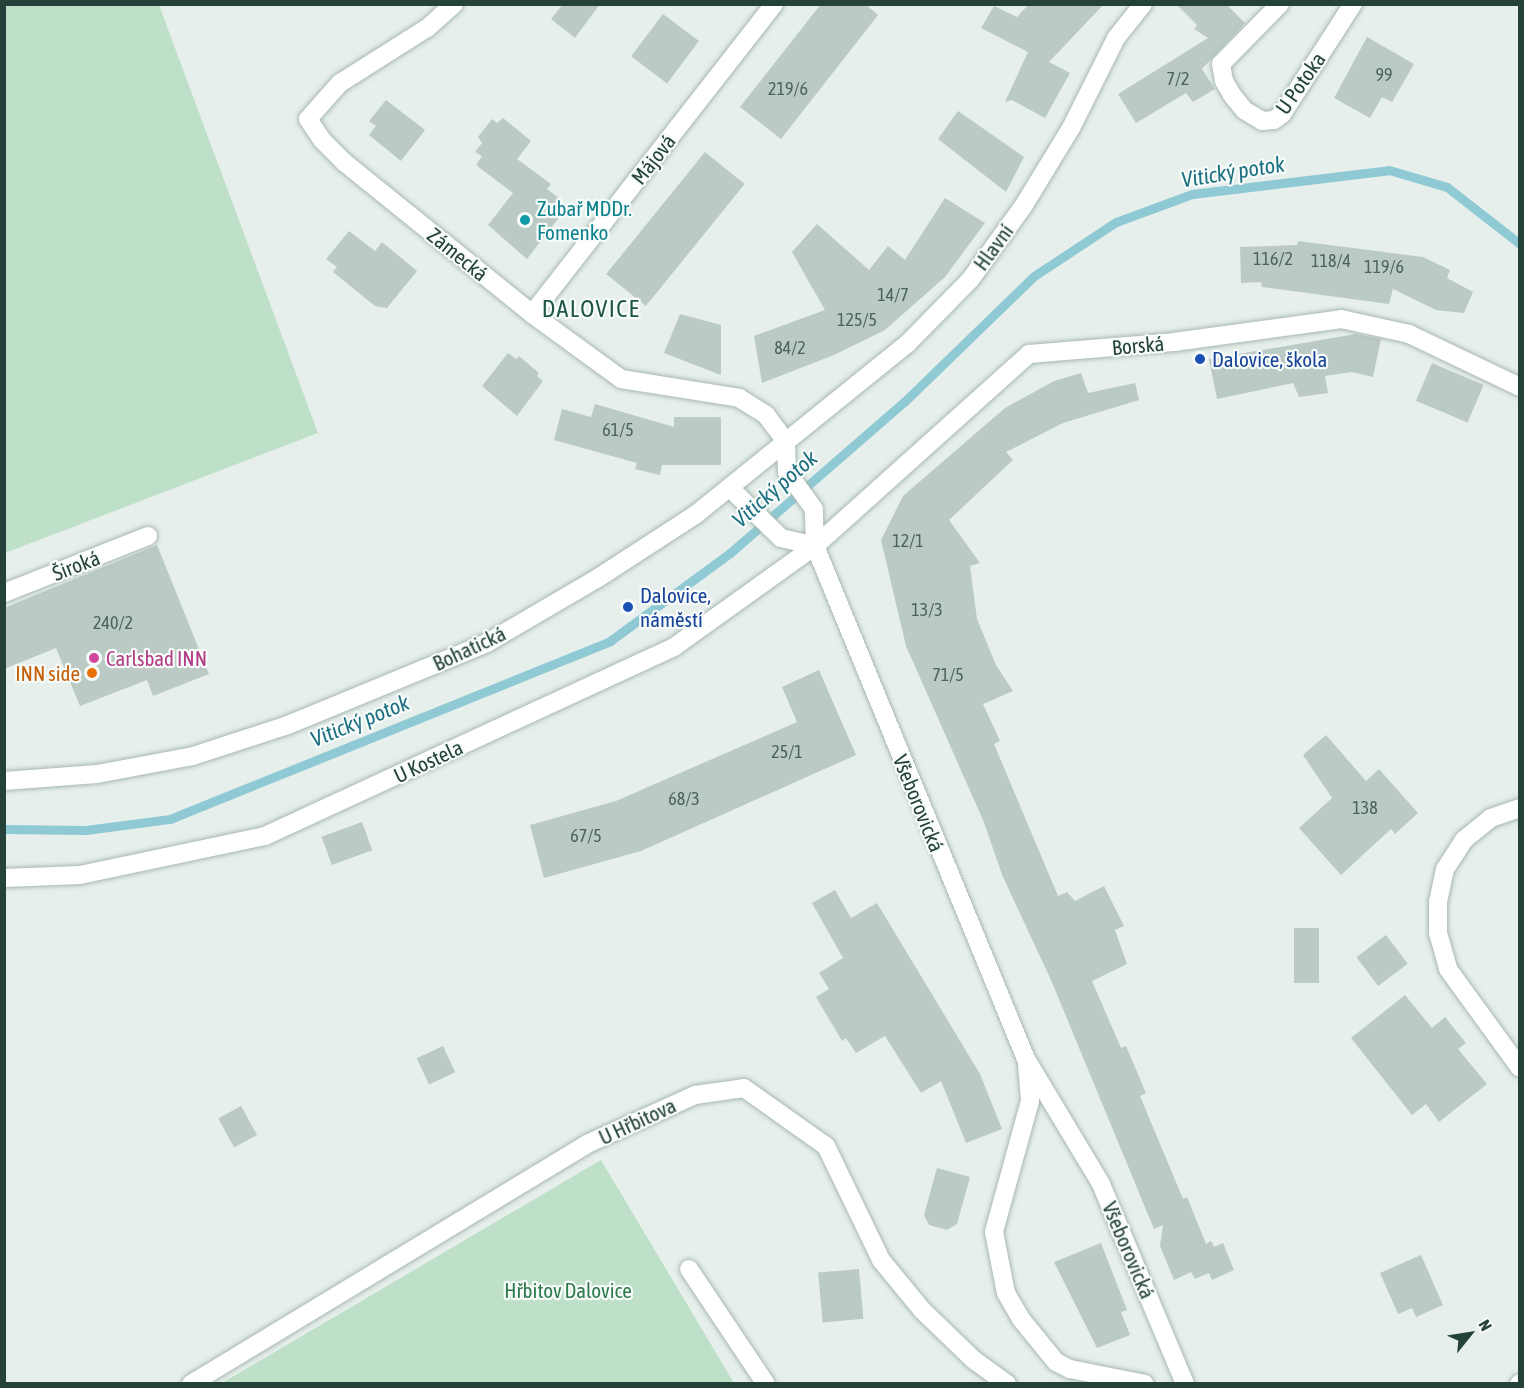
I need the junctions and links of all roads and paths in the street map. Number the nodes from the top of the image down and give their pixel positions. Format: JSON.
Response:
{"nodes":[{"id":1,"x":454,"y":4,"type":"edge"},
{"id":2,"x":774,"y":4,"type":"edge"},
{"id":3,"x":1143,"y":4,"type":"edge"},
{"id":4,"x":1280,"y":4,"type":"edge"},
{"id":5,"x":1353,"y":4,"type":"edge"},
{"id":6,"x":532,"y":314,"type":"junction"},
{"id":7,"x":1520,"y":387,"type":"edge"},
{"id":8,"x":786,"y":442,"type":"junction"},
{"id":9,"x":731,"y":489,"type":"junction"},
{"id":10,"x":148,"y":537,"type":"dead end"},
{"id":11,"x":815,"y":546,"type":"junction"},
{"id":12,"x":4,"y":593,"type":"edge"},
{"id":13,"x":4,"y":781,"type":"edge"},
{"id":14,"x":1520,"y":808,"type":"edge"},
{"id":15,"x":4,"y":878,"type":"edge"},
{"id":16,"x":1026,"y":1059,"type":"junction"},
{"id":17,"x":1520,"y":1068,"type":"edge"},
{"id":18,"x":690,"y":1269,"type":"dead end"},
{"id":19,"x":1065,"y":1376,"type":"edge"},
{"id":20,"x":191,"y":1383,"type":"edge"},
{"id":21,"x":766,"y":1383,"type":"edge"},
{"id":22,"x":1007,"y":1383,"type":"edge"},
{"id":23,"x":1145,"y":1383,"type":"edge"},
{"id":24,"x":1185,"y":1383,"type":"edge"}],
"edges":[{"from":1,"to":6,"type":"street","name":"Zámecká"},
{"from":2,"to":6,"type":"street","name":"Májová"},
{"from":3,"to":8,"type":"street","name":"Hlavní"},
{"from":4,"to":5,"type":"street","name":"U Potoka"},
{"from":6,"to":8,"type":"street","name":"Zámecká"},
{"from":7,"to":11,"type":"street","name":"Borská"},
{"from":8,"to":9,"type":"street","name":"Bohatická"},
{"from":8,"to":11,"type":"street"},
{"from":9,"to":11,"type":"street"},
{"from":9,"to":13,"type":"street","name":"Bohatická"},
{"from":10,"to":12,"type":"street","name":"Široká"},
{"from":11,"to":15,"type":"street","name":"U Kostela"},
{"from":11,"to":16,"type":"street","name":"Všeborovická"},
{"from":14,"to":17,"type":"street"},
{"from":16,"to":19,"type":"street","name":"Všeborovická"},
{"from":16,"to":24,"type":"street","name":"Všeborovická"},
{"from":18,"to":21,"type":"street"},
{"from":19,"to":23,"type":"street","name":"Všeborovická"},
{"from":20,"to":22,"type":"street","name":"U Hřbitova"}]}
